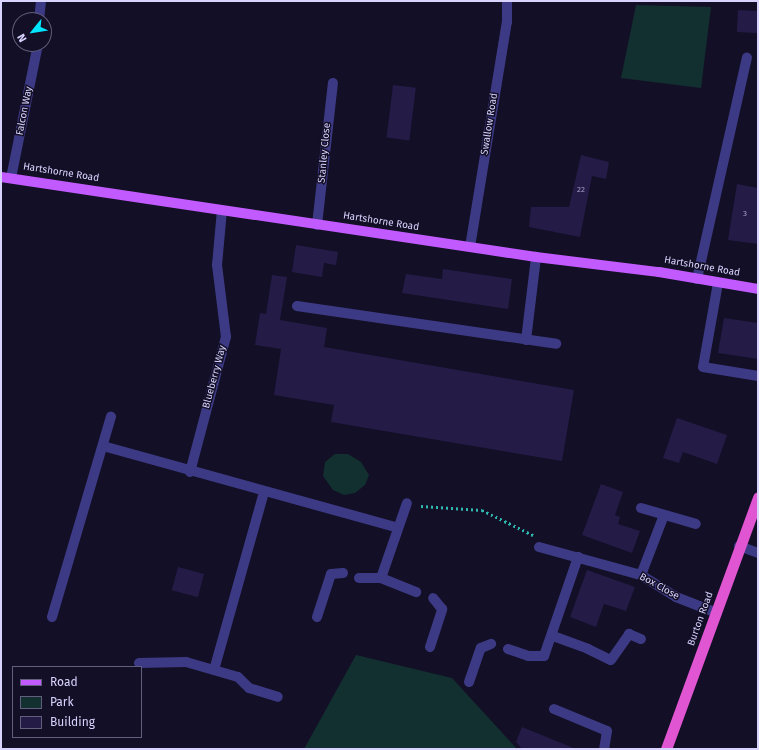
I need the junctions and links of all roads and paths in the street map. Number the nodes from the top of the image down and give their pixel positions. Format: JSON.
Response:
{"nodes":[{"id":1,"x":41,"y":1,"type":"edge"},
{"id":2,"x":507,"y":1,"type":"edge"},
{"id":3,"x":40,"y":12,"type":"edge"},
{"id":4,"x":36,"y":52,"type":"edge"},
{"id":5,"x":746,"y":58,"type":"dead end"},
{"id":6,"x":333,"y":82,"type":"dead end"},
{"id":7,"x":1,"y":177,"type":"edge"},
{"id":8,"x":12,"y":178,"type":"junction"},
{"id":9,"x":222,"y":210,"type":"junction"},
{"id":10,"x":317,"y":224,"type":"junction"},
{"id":11,"x":470,"y":248,"type":"junction"},
{"id":12,"x":536,"y":257,"type":"junction"},
{"id":13,"x":697,"y":279,"type":"junction"},
{"id":14,"x":718,"y":283,"type":"junction"},
{"id":15,"x":758,"y":289,"type":"edge"},
{"id":16,"x":297,"y":306,"type":"dead end"},
{"id":17,"x":526,"y":340,"type":"junction"},
{"id":18,"x":556,"y":344,"type":"dead end"},
{"id":19,"x":758,"y":376,"type":"edge"},
{"id":20,"x":111,"y":416,"type":"dead end"},
{"id":21,"x":103,"y":446,"type":"junction"},
{"id":22,"x":190,"y":472,"type":"junction"},
{"id":23,"x":264,"y":492,"type":"junction"},
{"id":24,"x":758,"y":498,"type":"edge"},
{"id":25,"x":407,"y":503,"type":"joint"},
{"id":26,"x":641,"y":508,"type":"dead end"},
{"id":27,"x":664,"y":515,"type":"junction"},
{"id":28,"x":696,"y":524,"type":"dead end"},
{"id":29,"x":398,"y":528,"type":"junction"},
{"id":30,"x":539,"y":546,"type":"joint"},
{"id":31,"x":739,"y":546,"type":"junction"},
{"id":32,"x":758,"y":553,"type":"edge"},
{"id":33,"x":578,"y":557,"type":"junction"},
{"id":34,"x":343,"y":573,"type":"dead end"},
{"id":35,"x":640,"y":575,"type":"junction"},
{"id":36,"x":360,"y":578,"type":"dead end"},
{"id":37,"x":381,"y":578,"type":"junction"},
{"id":38,"x":416,"y":592,"type":"dead end"},
{"id":39,"x":433,"y":598,"type":"dead end"},
{"id":40,"x":717,"y":613,"type":"junction"},
{"id":41,"x":52,"y":617,"type":"dead end"},
{"id":42,"x":317,"y":617,"type":"dead end"},
{"id":43,"x":553,"y":636,"type":"junction"},
{"id":44,"x":641,"y":638,"type":"dead end"},
{"id":45,"x":491,"y":644,"type":"dead end"},
{"id":46,"x":430,"y":647,"type":"dead end"},
{"id":47,"x":508,"y":649,"type":"dead end"},
{"id":48,"x":139,"y":663,"type":"dead end"},
{"id":49,"x":214,"y":670,"type":"junction"},
{"id":50,"x":469,"y":682,"type":"dead end"},
{"id":51,"x":278,"y":697,"type":"dead end"},
{"id":52,"x":554,"y":709,"type":"dead end"},
{"id":53,"x":604,"y":749,"type":"edge"},
{"id":54,"x":666,"y":749,"type":"edge"}],
"edges":[{"from":1,"to":3,"type":"street"},
{"from":2,"to":11,"type":"street","name":"Swallow Road"},
{"from":4,"to":8,"type":"street","name":"Falcon Way"},
{"from":5,"to":13,"type":"street"},
{"from":6,"to":10,"type":"street","name":"Stanley Close"},
{"from":7,"to":8,"type":"main road","name":"Hartshorne Road"},
{"from":8,"to":9,"type":"main road","name":"Hartshorne Road"},
{"from":9,"to":10,"type":"main road","name":"Hartshorne Road"},
{"from":9,"to":22,"type":"street","name":"Blueberry Way"},
{"from":10,"to":11,"type":"main road","name":"Hartshorne Road"},
{"from":11,"to":12,"type":"main road","name":"Hartshorne Road"},
{"from":12,"to":13,"type":"main road","name":"Hartshorne Road"},
{"from":12,"to":17,"type":"street"},
{"from":13,"to":14,"type":"main road","name":"Hartshorne Road"},
{"from":14,"to":15,"type":"main road","name":"Hartshorne Road"},
{"from":14,"to":19,"type":"street"},
{"from":16,"to":17,"type":"street"},
{"from":17,"to":18,"type":"street"},
{"from":20,"to":21,"type":"street"},
{"from":21,"to":22,"type":"street"},
{"from":21,"to":41,"type":"street"},
{"from":22,"to":23,"type":"street"},
{"from":23,"to":29,"type":"street"},
{"from":23,"to":49,"type":"street"},
{"from":24,"to":31,"type":"highway","name":"Burton Road"},
{"from":25,"to":29,"type":"street"},
{"from":25,"to":30,"type":"path"},
{"from":26,"to":27,"type":"street"},
{"from":27,"to":28,"type":"street"},
{"from":27,"to":35,"type":"street"},
{"from":29,"to":37,"type":"street"},
{"from":30,"to":33,"type":"street","name":"Box Close"},
{"from":31,"to":32,"type":"street"},
{"from":31,"to":40,"type":"highway","name":"Burton Road"},
{"from":33,"to":35,"type":"street","name":"Box Close"},
{"from":33,"to":43,"type":"street"},
{"from":34,"to":42,"type":"street"},
{"from":35,"to":40,"type":"street","name":"Box Close"},
{"from":36,"to":37,"type":"street"},
{"from":37,"to":38,"type":"street"},
{"from":39,"to":46,"type":"street"},
{"from":40,"to":54,"type":"highway","name":"Burton Road"},
{"from":43,"to":44,"type":"street"},
{"from":43,"to":47,"type":"street"},
{"from":45,"to":50,"type":"street"},
{"from":48,"to":49,"type":"street"},
{"from":49,"to":51,"type":"street"},
{"from":52,"to":53,"type":"street"}]}
